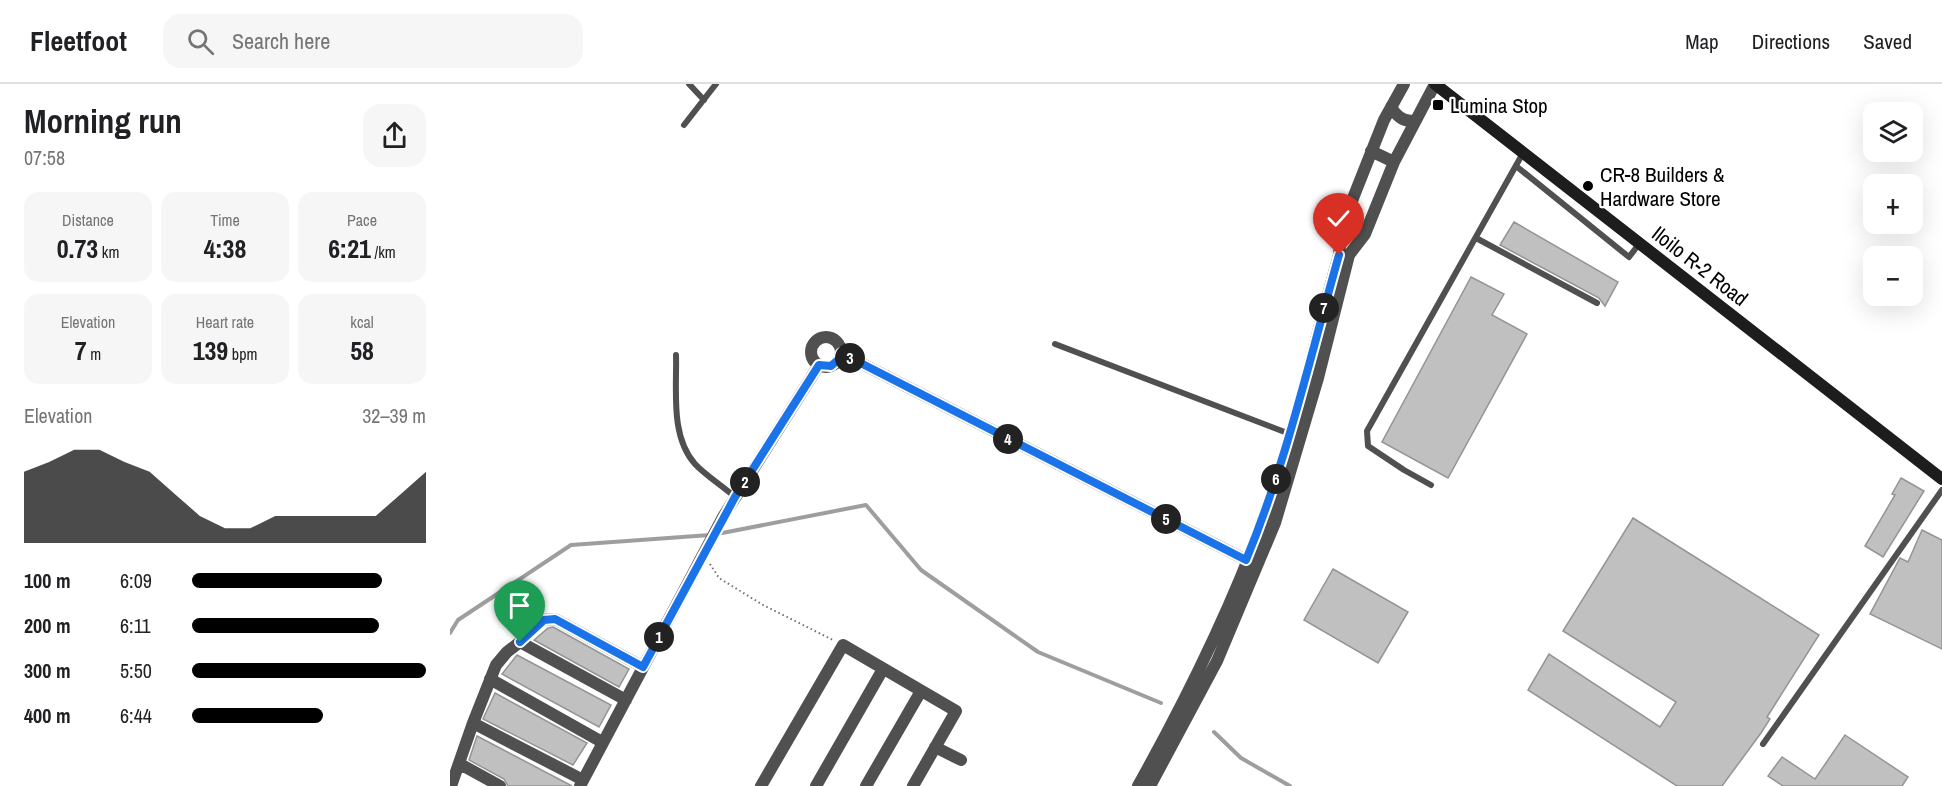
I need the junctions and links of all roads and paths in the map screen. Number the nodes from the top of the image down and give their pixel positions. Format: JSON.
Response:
{"nodes":[{"id":1,"x":689,"y":84,"type":"edge"},
{"id":2,"x":716,"y":84,"type":"edge"},
{"id":3,"x":1404,"y":84,"type":"edge"},
{"id":4,"x":1435,"y":84,"type":"edge"},
{"id":5,"x":704,"y":100,"type":"junction"},
{"id":6,"x":1391,"y":107,"type":"junction"},
{"id":7,"x":1416,"y":120,"type":"junction"},
{"id":8,"x":684,"y":125,"type":"dead end"},
{"id":9,"x":1371,"y":151,"type":"junction"},
{"id":10,"x":1523,"y":153,"type":"junction"},
{"id":11,"x":1394,"y":162,"type":"junction"},
{"id":12,"x":1516,"y":166,"type":"junction"},
{"id":13,"x":1342,"y":226,"type":"junction"},
{"id":14,"x":1365,"y":234,"type":"junction"},
{"id":15,"x":1476,"y":238,"type":"junction"},
{"id":16,"x":1639,"y":244,"type":"junction"},
{"id":17,"x":1332,"y":302,"type":"junction"},
{"id":18,"x":1597,"y":303,"type":"dead end"},
{"id":19,"x":1055,"y":344,"type":"dead end"},
{"id":20,"x":841,"y":353,"type":"junction"},
{"id":21,"x":676,"y":355,"type":"dead end"},
{"id":22,"x":819,"y":365,"type":"junction"},
{"id":23,"x":1312,"y":377,"type":"junction"},
{"id":24,"x":1292,"y":443,"type":"junction"},
{"id":25,"x":1942,"y":479,"type":"edge"},
{"id":26,"x":1431,"y":485,"type":"dead end"},
{"id":27,"x":1942,"y":490,"type":"edge"},
{"id":28,"x":735,"y":497,"type":"junction"},
{"id":29,"x":703,"y":553,"type":"junction"},
{"id":30,"x":1252,"y":563,"type":"junction"},
{"id":31,"x":520,"y":642,"type":"junction"},
{"id":32,"x":843,"y":645,"type":"junction"},
{"id":33,"x":643,"y":667,"type":"junction"},
{"id":34,"x":883,"y":669,"type":"junction"},
{"id":35,"x":490,"y":679,"type":"junction"},
{"id":36,"x":921,"y":691,"type":"junction"},
{"id":37,"x":626,"y":700,"type":"junction"},
{"id":38,"x":473,"y":723,"type":"junction"},
{"id":39,"x":602,"y":742,"type":"junction"},
{"id":40,"x":1763,"y":744,"type":"dead end"},
{"id":41,"x":935,"y":747,"type":"junction"},
{"id":42,"x":961,"y":760,"type":"dead end"},
{"id":43,"x":1157,"y":763,"type":"junction"},
{"id":44,"x":460,"y":764,"type":"junction"},
{"id":45,"x":581,"y":783,"type":"edge"},
{"id":46,"x":916,"y":785,"type":"edge"},
{"id":47,"x":451,"y":786,"type":"edge"},
{"id":48,"x":500,"y":786,"type":"edge"},
{"id":49,"x":761,"y":786,"type":"edge"},
{"id":50,"x":816,"y":786,"type":"edge"},
{"id":51,"x":866,"y":786,"type":"edge"},
{"id":52,"x":1138,"y":786,"type":"edge"},
{"id":53,"x":1150,"y":786,"type":"edge"}],
"edges":[{"from":1,"to":5,"type":"lane"},
{"from":2,"to":5,"type":"lane"},
{"from":3,"to":6,"type":"street"},
{"from":4,"to":7,"type":"street"},
{"from":4,"to":10,"type":"main road","name":"Iloilo R-2 Road"},
{"from":5,"to":8,"type":"lane"},
{"from":6,"to":7,"type":"street"},
{"from":6,"to":9,"type":"street"},
{"from":7,"to":11,"type":"street"},
{"from":9,"to":11,"type":"street"},
{"from":9,"to":13,"type":"street"},
{"from":10,"to":12,"type":"lane"},
{"from":10,"to":16,"type":"main road","name":"Iloilo R-2 Road"},
{"from":11,"to":14,"type":"street"},
{"from":12,"to":15,"type":"lane"},
{"from":12,"to":16,"type":"lane"},
{"from":13,"to":14,"type":"street"},
{"from":13,"to":17,"type":"street"},
{"from":14,"to":17,"type":"street"},
{"from":15,"to":18,"type":"lane"},
{"from":15,"to":26,"type":"lane"},
{"from":16,"to":25,"type":"main road","name":"Iloilo R-2 Road"},
{"from":17,"to":23,"type":"street"},
{"from":19,"to":24,"type":"lane"},
{"from":20,"to":22,"type":"street"},
{"from":20,"to":22,"type":"street"},
{"from":20,"to":30,"type":"street"},
{"from":21,"to":28,"type":"lane"},
{"from":22,"to":28,"type":"street"},
{"from":23,"to":24,"type":"street"},
{"from":23,"to":24,"type":"street"},
{"from":24,"to":30,"type":"street"},
{"from":27,"to":40,"type":"lane"},
{"from":28,"to":29,"type":"street"},
{"from":29,"to":32,"type":"path"},
{"from":29,"to":33,"type":"street"},
{"from":30,"to":43,"type":"street"},
{"from":31,"to":33,"type":"street"},
{"from":31,"to":35,"type":"street"},
{"from":31,"to":37,"type":"street"},
{"from":32,"to":34,"type":"street"},
{"from":32,"to":49,"type":"street"},
{"from":33,"to":37,"type":"street"},
{"from":34,"to":36,"type":"street"},
{"from":34,"to":50,"type":"street"},
{"from":35,"to":38,"type":"street"},
{"from":35,"to":39,"type":"street"},
{"from":36,"to":41,"type":"street"},
{"from":36,"to":51,"type":"street"},
{"from":37,"to":39,"type":"street"},
{"from":38,"to":44,"type":"street"},
{"from":38,"to":45,"type":"street"},
{"from":39,"to":45,"type":"street"},
{"from":41,"to":42,"type":"street"},
{"from":41,"to":46,"type":"street"},
{"from":43,"to":52,"type":"street"},
{"from":43,"to":53,"type":"street"},
{"from":44,"to":47,"type":"street"},
{"from":44,"to":48,"type":"street"}]}
